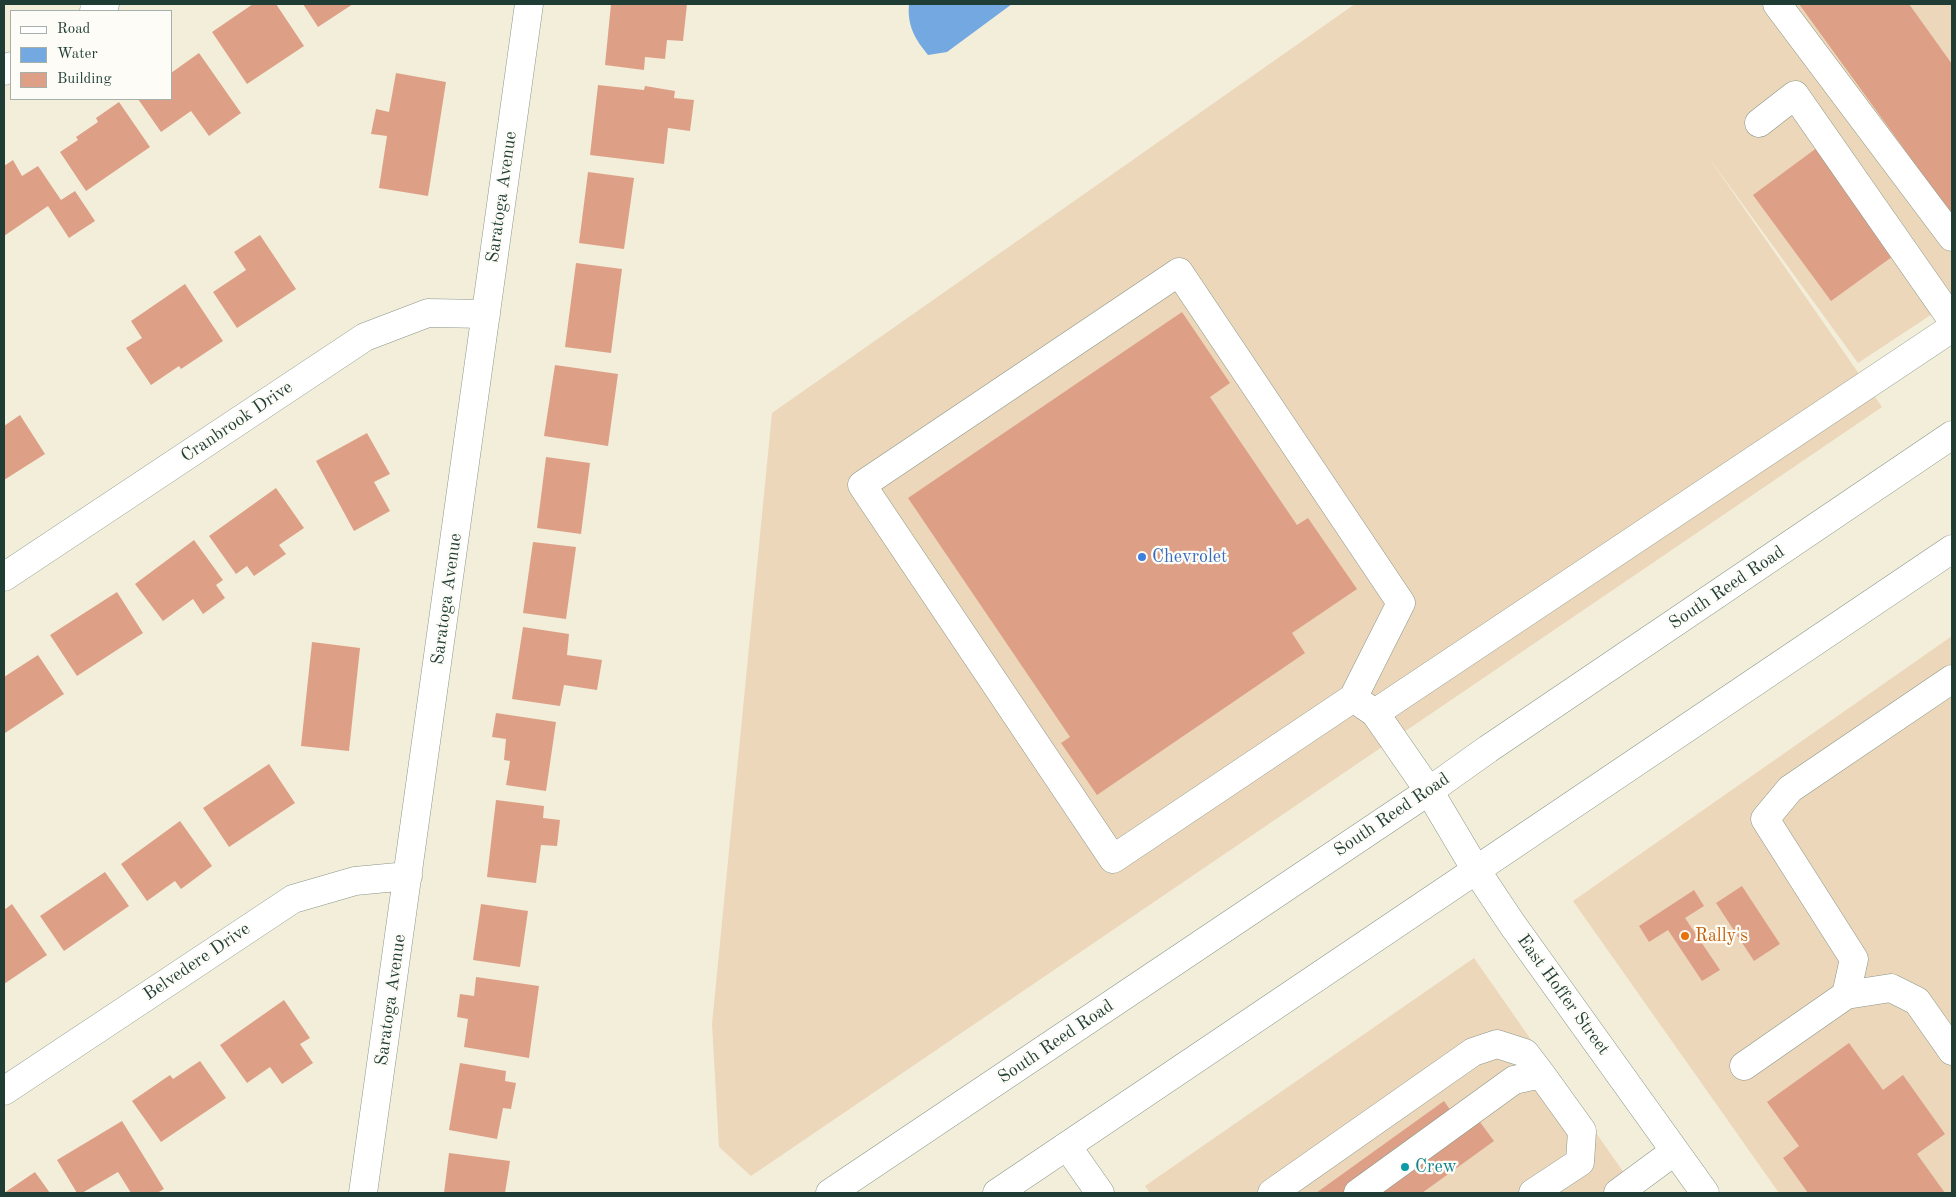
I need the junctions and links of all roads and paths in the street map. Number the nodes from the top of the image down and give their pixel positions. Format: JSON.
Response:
{"nodes":[{"id":1,"x":529,"y":4,"type":"edge"},
{"id":2,"x":1777,"y":4,"type":"edge"},
{"id":3,"x":1759,"y":123,"type":"dead end"},
{"id":4,"x":1952,"y":237,"type":"edge"},
{"id":5,"x":486,"y":314,"type":"junction"},
{"id":6,"x":1952,"y":320,"type":"edge"},
{"id":7,"x":1952,"y":328,"type":"edge"},
{"id":8,"x":1952,"y":435,"type":"edge"},
{"id":9,"x":1952,"y":549,"type":"edge"},
{"id":10,"x":4,"y":577,"type":"edge"},
{"id":11,"x":1952,"y":679,"type":"edge"},
{"id":12,"x":1353,"y":698,"type":"junction"},
{"id":13,"x":1375,"y":713,"type":"junction"},
{"id":14,"x":1429,"y":791,"type":"junction"},
{"id":15,"x":1476,"y":870,"type":"junction"},
{"id":16,"x":408,"y":876,"type":"junction"},
{"id":17,"x":1846,"y":995,"type":"junction"},
{"id":18,"x":1952,"y":1051,"type":"edge"},
{"id":19,"x":1744,"y":1066,"type":"dead end"},
{"id":20,"x":1542,"y":1074,"type":"junction"},
{"id":21,"x":4,"y":1091,"type":"edge"},
{"id":22,"x":1066,"y":1146,"type":"junction"},
{"id":23,"x":1675,"y":1151,"type":"junction"},
{"id":24,"x":363,"y":1193,"type":"edge"},
{"id":25,"x":830,"y":1193,"type":"edge"},
{"id":26,"x":997,"y":1193,"type":"edge"},
{"id":27,"x":1100,"y":1193,"type":"edge"},
{"id":28,"x":1272,"y":1193,"type":"edge"},
{"id":29,"x":1358,"y":1193,"type":"edge"},
{"id":30,"x":1532,"y":1193,"type":"edge"},
{"id":31,"x":1618,"y":1193,"type":"edge"},
{"id":32,"x":1705,"y":1193,"type":"edge"}],
"edges":[{"from":1,"to":5,"type":"street","name":"Saratoga Avenue"},
{"from":2,"to":4,"type":"street"},
{"from":3,"to":6,"type":"street"},
{"from":5,"to":10,"type":"street","name":"Cranbrook Drive"},
{"from":5,"to":16,"type":"street","name":"Saratoga Avenue"},
{"from":7,"to":13,"type":"street"},
{"from":8,"to":14,"type":"street","name":"South Reed Road"},
{"from":9,"to":15,"type":"street"},
{"from":11,"to":17,"type":"street"},
{"from":12,"to":12,"type":"street"},
{"from":12,"to":13,"type":"street"},
{"from":13,"to":14,"type":"street","name":"East Hoffer Street"},
{"from":14,"to":15,"type":"street","name":"East Hoffer Street"},
{"from":14,"to":25,"type":"street","name":"South Reed Road"},
{"from":15,"to":22,"type":"street"},
{"from":15,"to":23,"type":"street","name":"East Hoffer Street"},
{"from":16,"to":21,"type":"street","name":"Belvedere Drive"},
{"from":16,"to":24,"type":"street","name":"Saratoga Avenue"},
{"from":17,"to":18,"type":"street"},
{"from":17,"to":19,"type":"street"},
{"from":20,"to":28,"type":"street"},
{"from":20,"to":29,"type":"street"},
{"from":20,"to":30,"type":"street"},
{"from":22,"to":26,"type":"street"},
{"from":22,"to":27,"type":"street"},
{"from":23,"to":31,"type":"street"},
{"from":23,"to":32,"type":"street","name":"East Hoffer Street"}]}
